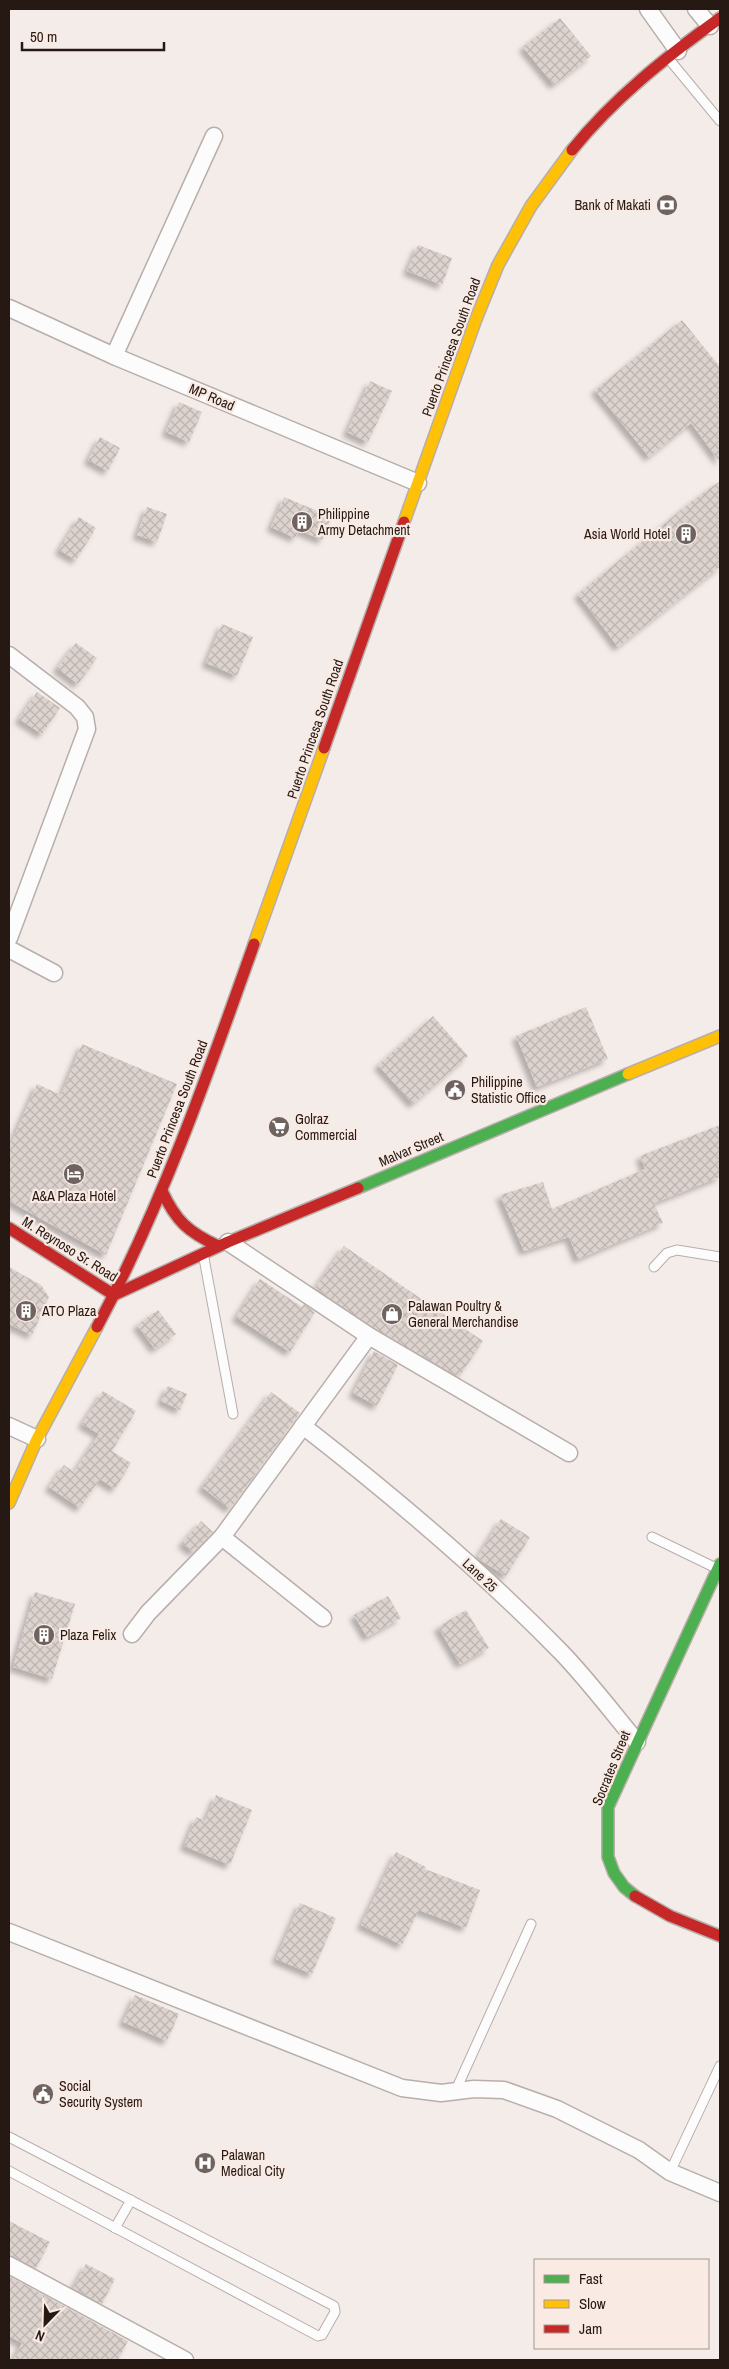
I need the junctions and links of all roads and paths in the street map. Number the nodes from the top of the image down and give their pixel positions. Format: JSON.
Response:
{"nodes":[{"id":1,"x":648,"y":9,"type":"edge"},
{"id":2,"x":696,"y":9,"type":"edge"},
{"id":3,"x":715,"y":22,"type":"edge"},
{"id":4,"x":673,"y":54,"type":"junction"},
{"id":5,"x":720,"y":121,"type":"edge"},
{"id":6,"x":214,"y":136,"type":"dead end"},
{"id":7,"x":9,"y":308,"type":"edge"},
{"id":8,"x":114,"y":356,"type":"junction"},
{"id":9,"x":418,"y":483,"type":"junction"},
{"id":10,"x":9,"y":655,"type":"edge"},
{"id":11,"x":9,"y":938,"type":"edge"},
{"id":12,"x":9,"y":949,"type":"edge"},
{"id":13,"x":54,"y":973,"type":"dead end"},
{"id":14,"x":720,"y":1036,"type":"edge"},
{"id":15,"x":162,"y":1191,"type":"junction"},
{"id":16,"x":9,"y":1228,"type":"edge"},
{"id":17,"x":223,"y":1244,"type":"junction"},
{"id":18,"x":203,"y":1253,"type":"junction"},
{"id":19,"x":720,"y":1257,"type":"edge"},
{"id":20,"x":654,"y":1267,"type":"dead end"},
{"id":21,"x":114,"y":1295,"type":"junction"},
{"id":22,"x":369,"y":1336,"type":"junction"},
{"id":23,"x":233,"y":1414,"type":"dead end"},
{"id":24,"x":9,"y":1426,"type":"edge"},
{"id":25,"x":303,"y":1426,"type":"junction"},
{"id":26,"x":37,"y":1439,"type":"junction"},
{"id":27,"x":569,"y":1453,"type":"dead end"},
{"id":28,"x":9,"y":1503,"type":"edge"},
{"id":29,"x":222,"y":1536,"type":"junction"},
{"id":30,"x":652,"y":1537,"type":"dead end"},
{"id":31,"x":719,"y":1566,"type":"edge"},
{"id":32,"x":323,"y":1618,"type":"dead end"},
{"id":33,"x":132,"y":1634,"type":"dead end"},
{"id":34,"x":637,"y":1742,"type":"junction"},
{"id":35,"x":531,"y":1924,"type":"dead end"},
{"id":36,"x":9,"y":1932,"type":"edge"},
{"id":37,"x":720,"y":1936,"type":"edge"},
{"id":38,"x":720,"y":2066,"type":"edge"},
{"id":39,"x":455,"y":2092,"type":"junction"},
{"id":40,"x":9,"y":2137,"type":"edge"},
{"id":41,"x":9,"y":2171,"type":"edge"},
{"id":42,"x":670,"y":2172,"type":"junction"},
{"id":43,"x":720,"y":2193,"type":"edge"},
{"id":44,"x":131,"y":2200,"type":"junction"},
{"id":45,"x":115,"y":2228,"type":"junction"},
{"id":46,"x":9,"y":2265,"type":"edge"},
{"id":47,"x":185,"y":2360,"type":"edge"}],
"edges":[{"from":1,"to":4,"type":"street"},
{"from":2,"to":3,"type":"street"},
{"from":3,"to":4,"type":"main road","name":"Puerto Princesa South Road"},
{"from":4,"to":5,"type":"lane"},
{"from":4,"to":9,"type":"main road","name":"Puerto Princesa South Road"},
{"from":6,"to":8,"type":"street"},
{"from":7,"to":8,"type":"street","name":"MP Road"},
{"from":8,"to":9,"type":"street","name":"MP Road"},
{"from":9,"to":15,"type":"main road","name":"Puerto Princesa South Road"},
{"from":10,"to":11,"type":"street"},
{"from":12,"to":13,"type":"street"},
{"from":14,"to":17,"type":"main road","name":"Malvar Street"},
{"from":15,"to":17,"type":"main road"},
{"from":15,"to":21,"type":"main road","name":"Puerto Princesa South Road"},
{"from":16,"to":21,"type":"main road","name":"M. Reynoso Sr. Road"},
{"from":17,"to":18,"type":"main road","name":"Malvar Street"},
{"from":17,"to":22,"type":"street"},
{"from":18,"to":21,"type":"main road","name":"Malvar Street"},
{"from":18,"to":23,"type":"lane"},
{"from":19,"to":20,"type":"lane"},
{"from":21,"to":26,"type":"main road","name":"Puerto Princesa South Road"},
{"from":22,"to":25,"type":"street"},
{"from":22,"to":27,"type":"street"},
{"from":24,"to":26,"type":"street"},
{"from":25,"to":29,"type":"street"},
{"from":25,"to":34,"type":"street","name":"Lane 25"},
{"from":26,"to":28,"type":"main road","name":"Puerto Princesa South Road"},
{"from":29,"to":32,"type":"street"},
{"from":29,"to":33,"type":"street"},
{"from":30,"to":31,"type":"lane"},
{"from":31,"to":34,"type":"main road","name":"Socrates Street"},
{"from":34,"to":37,"type":"main road","name":"Socrates Street"},
{"from":35,"to":39,"type":"lane"},
{"from":36,"to":39,"type":"street"},
{"from":38,"to":42,"type":"lane"},
{"from":39,"to":42,"type":"street"},
{"from":40,"to":44,"type":"lane"},
{"from":41,"to":45,"type":"lane"},
{"from":42,"to":43,"type":"street"},
{"from":44,"to":45,"type":"lane"},
{"from":44,"to":45,"type":"lane"},
{"from":46,"to":47,"type":"street"}]}
